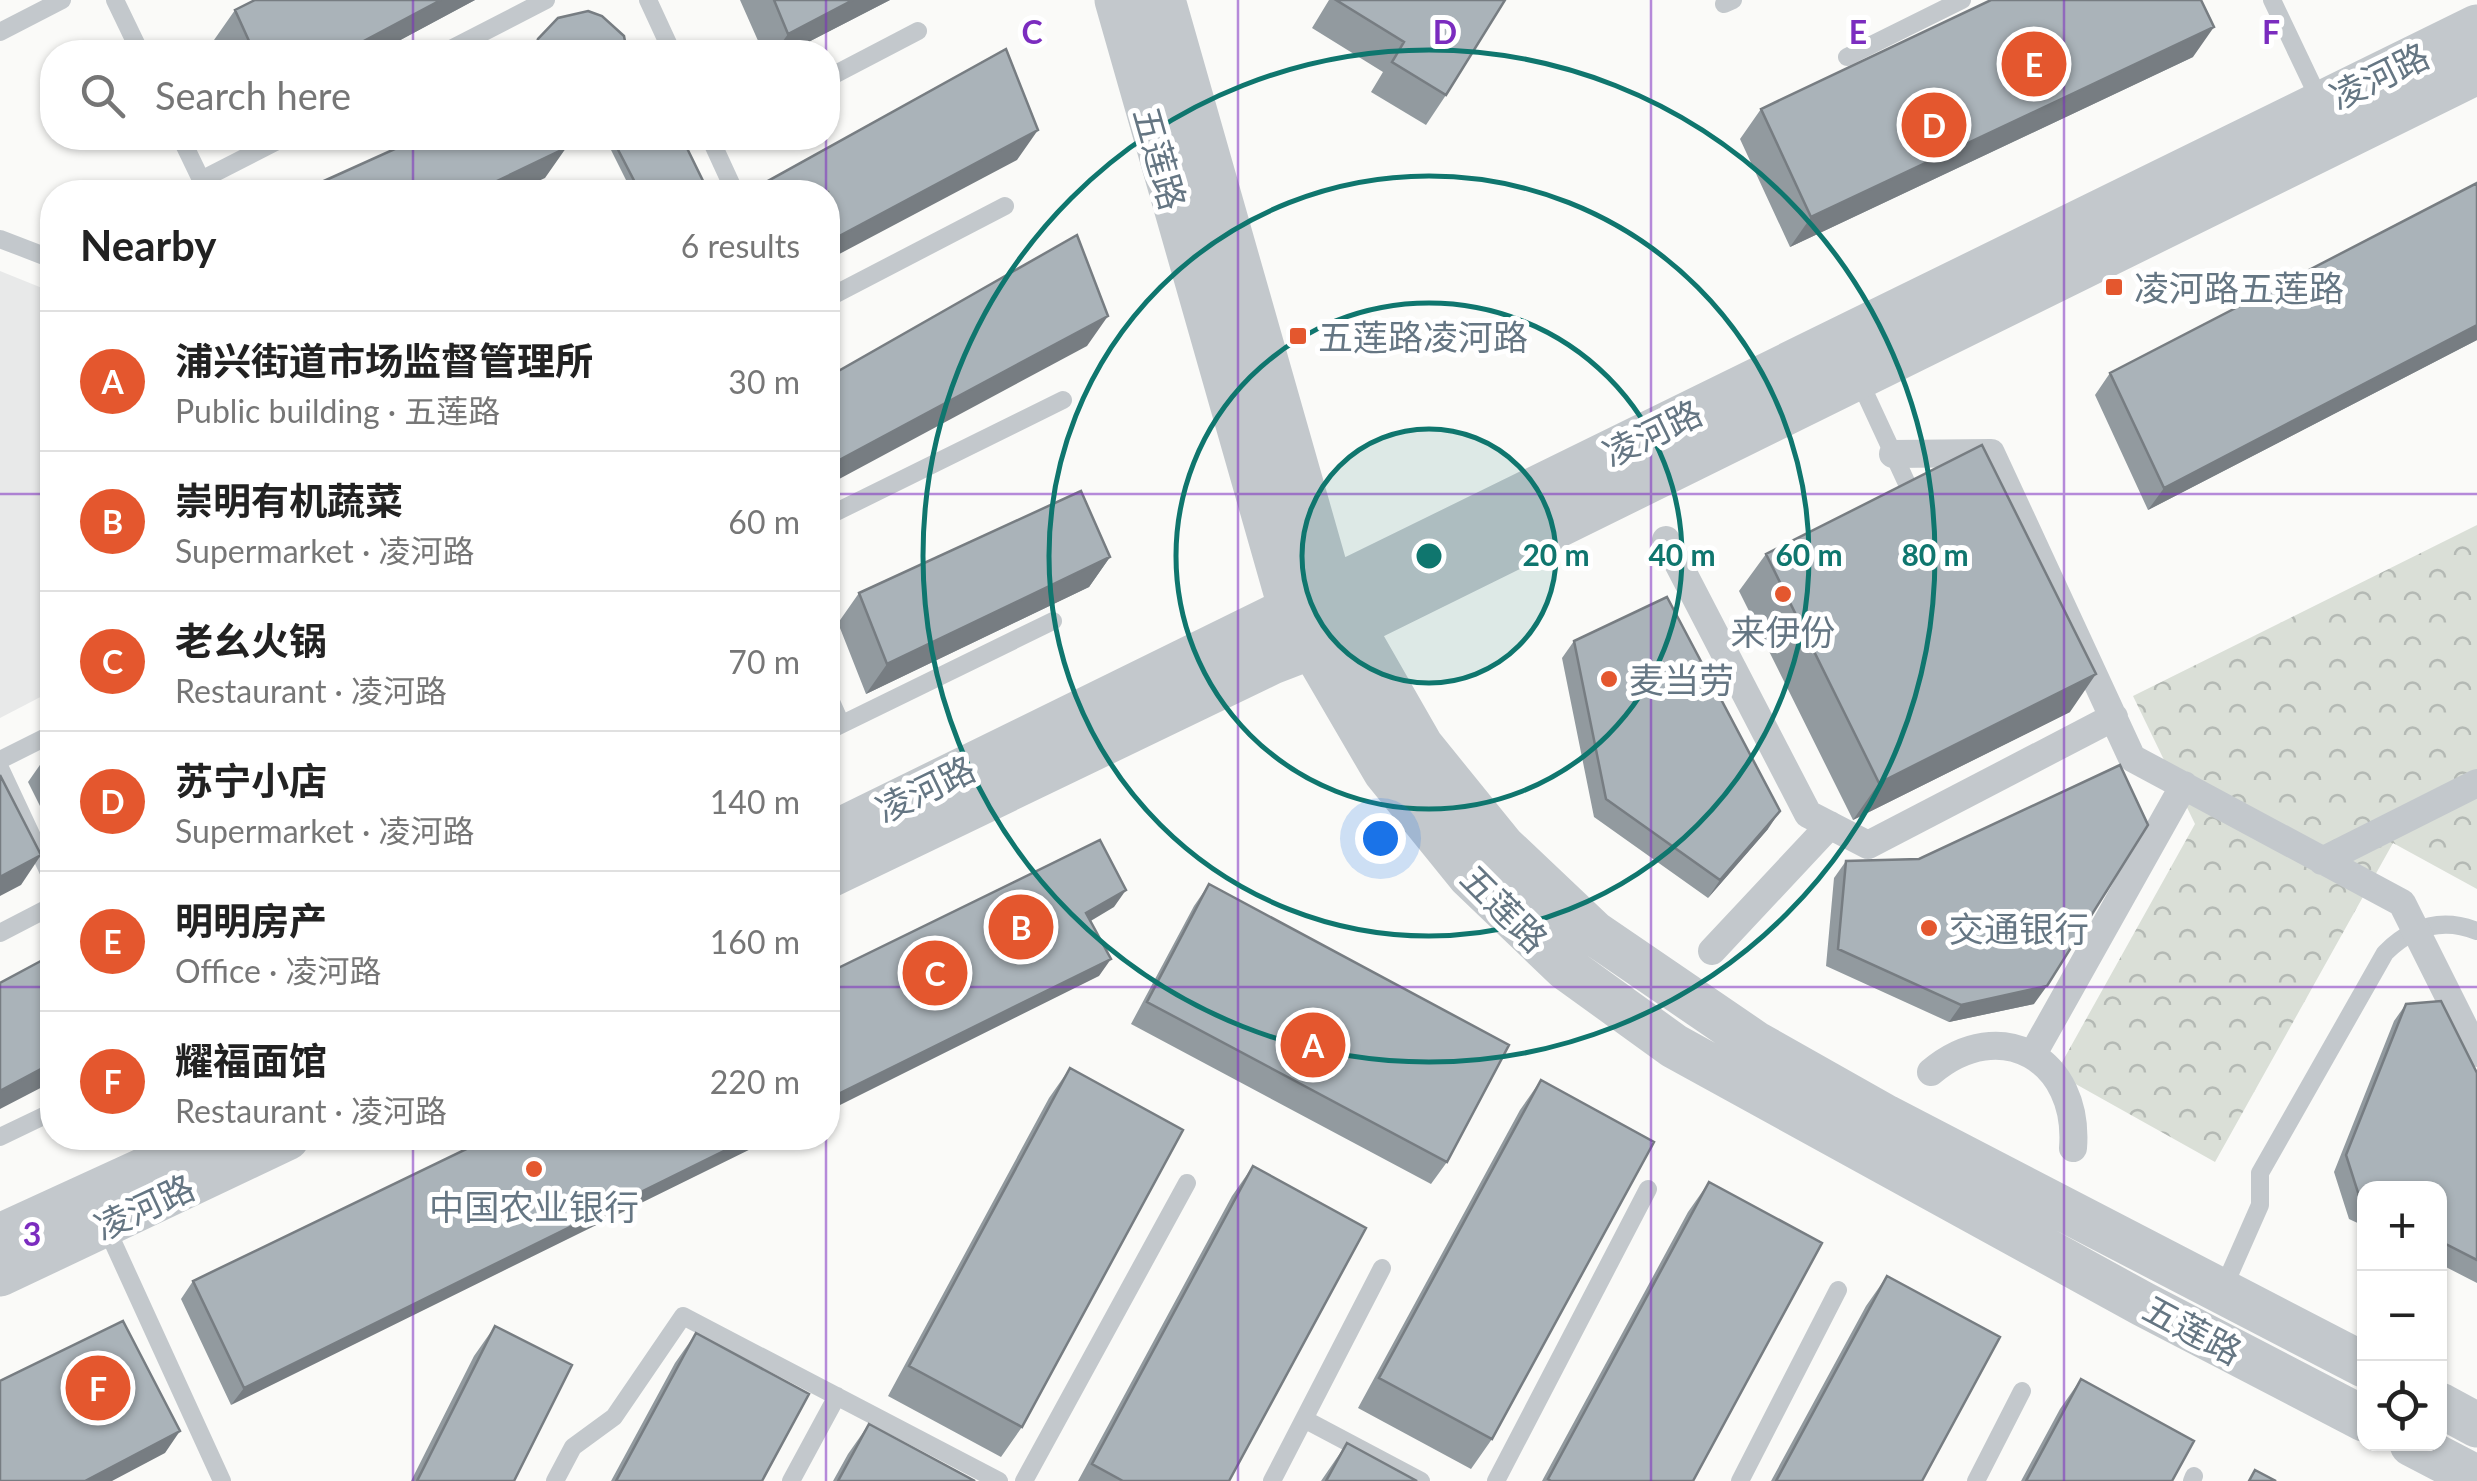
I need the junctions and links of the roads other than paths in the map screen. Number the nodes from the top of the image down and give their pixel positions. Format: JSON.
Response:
{"nodes":[{"id":1,"x":62,"y":0,"type":"edge"},
{"id":2,"x":139,"y":0,"type":"edge"},
{"id":3,"x":546,"y":0,"type":"edge"},
{"id":4,"x":648,"y":0,"type":"edge"},
{"id":5,"x":1117,"y":0,"type":"edge"},
{"id":6,"x":1163,"y":0,"type":"edge"},
{"id":7,"x":1962,"y":0,"type":"edge"},
{"id":8,"x":2272,"y":0,"type":"edge"},
{"id":9,"x":118,"y":5,"type":"edge"},
{"id":10,"x":2477,"y":27,"type":"edge"},
{"id":11,"x":918,"y":30,"type":"dead end"},
{"id":12,"x":0,"y":32,"type":"edge"},
{"id":13,"x":134,"y":40,"type":"edge"},
{"id":14,"x":468,"y":40,"type":"edge"},
{"id":15,"x":666,"y":40,"type":"edge"},
{"id":16,"x":1847,"y":57,"type":"dead end"},
{"id":17,"x":840,"y":72,"type":"edge"},
{"id":18,"x":2477,"y":72,"type":"edge"},
{"id":19,"x":2322,"y":104,"type":"junction"},
{"id":20,"x":187,"y":150,"type":"edge"},
{"id":21,"x":263,"y":150,"type":"edge"},
{"id":22,"x":716,"y":150,"type":"edge"},
{"id":23,"x":201,"y":180,"type":"edge"},
{"id":24,"x":214,"y":180,"type":"edge"},
{"id":25,"x":729,"y":180,"type":"edge"},
{"id":26,"x":1005,"y":206,"type":"dead end"},
{"id":27,"x":0,"y":238,"type":"edge"},
{"id":28,"x":40,"y":255,"type":"edge"},
{"id":29,"x":840,"y":292,"type":"edge"},
{"id":30,"x":1857,"y":375,"type":"junction"},
{"id":31,"x":1063,"y":400,"type":"dead end"},
{"id":32,"x":1893,"y":454,"type":"junction"},
{"id":33,"x":1909,"y":488,"type":"edge"},
{"id":34,"x":840,"y":510,"type":"edge"},
{"id":35,"x":1666,"y":540,"type":"dead end"},
{"id":36,"x":1341,"y":608,"type":"junction"},
{"id":37,"x":1052,"y":622,"type":"edge"},
{"id":38,"x":1301,"y":629,"type":"junction"},
{"id":39,"x":2114,"y":717,"type":"junction"},
{"id":40,"x":840,"y":724,"type":"edge"},
{"id":41,"x":40,"y":740,"type":"edge"},
{"id":42,"x":0,"y":760,"type":"edge"},
{"id":43,"x":0,"y":768,"type":"edge"},
{"id":44,"x":2477,"y":783,"type":"edge"},
{"id":45,"x":2184,"y":785,"type":"junction"},
{"id":46,"x":1830,"y":825,"type":"junction"},
{"id":47,"x":840,"y":831,"type":"edge"},
{"id":48,"x":40,"y":853,"type":"edge"},
{"id":49,"x":2322,"y":861,"type":"junction"},
{"id":50,"x":840,"y":870,"type":"edge"},
{"id":51,"x":40,"y":912,"type":"edge"},
{"id":52,"x":2417,"y":929,"type":"junction"},
{"id":53,"x":2477,"y":932,"type":"edge"},
{"id":54,"x":0,"y":933,"type":"edge"},
{"id":55,"x":1712,"y":951,"type":"dead end"},
{"id":56,"x":2477,"y":1053,"type":"edge"},
{"id":57,"x":2033,"y":1054,"type":"junction"},
{"id":58,"x":1932,"y":1072,"type":"dead end"},
{"id":59,"x":40,"y":1118,"type":"edge"},
{"id":60,"x":0,"y":1138,"type":"edge"},
{"id":61,"x":2073,"y":1148,"type":"dead end"},
{"id":62,"x":188,"y":1150,"type":"edge"},
{"id":63,"x":262,"y":1150,"type":"edge"},
{"id":64,"x":1187,"y":1182,"type":"edge"},
{"id":65,"x":1648,"y":1189,"type":"edge"},
{"id":66,"x":105,"y":1225,"type":"junction"},
{"id":67,"x":0,"y":1236,"type":"edge"},
{"id":68,"x":1382,"y":1268,"type":"dead end"},
{"id":69,"x":0,"y":1274,"type":"edge"},
{"id":70,"x":1838,"y":1290,"type":"dead end"},
{"id":71,"x":2222,"y":1290,"type":"junction"},
{"id":72,"x":2357,"y":1361,"type":"edge"},
{"id":73,"x":2022,"y":1391,"type":"dead end"},
{"id":74,"x":837,"y":1396,"type":"junction"},
{"id":75,"x":2447,"y":1408,"type":"edge"},
{"id":76,"x":2357,"y":1415,"type":"edge"},
{"id":77,"x":1304,"y":1419,"type":"junction"},
{"id":78,"x":2477,"y":1424,"type":"edge"},
{"id":79,"x":2425,"y":1451,"type":"edge"},
{"id":80,"x":2477,"y":1478,"type":"edge"},
{"id":81,"x":222,"y":1481,"type":"edge"},
{"id":82,"x":555,"y":1481,"type":"edge"},
{"id":83,"x":791,"y":1481,"type":"edge"},
{"id":84,"x":998,"y":1481,"type":"edge"},
{"id":85,"x":1024,"y":1481,"type":"edge"},
{"id":86,"x":1272,"y":1481,"type":"edge"},
{"id":87,"x":1421,"y":1481,"type":"edge"},
{"id":88,"x":1496,"y":1481,"type":"edge"},
{"id":89,"x":1740,"y":1481,"type":"edge"},
{"id":90,"x":1976,"y":1481,"type":"edge"}],
"edges":[{"from":1,"to":12,"type":"lane"},
{"from":2,"to":9,"type":"lane"},
{"from":3,"to":14,"type":"lane"},
{"from":4,"to":15,"type":"lane"},
{"from":5,"to":38,"type":"street","name":"五莲路"},
{"from":6,"to":36,"type":"street","name":"五莲路"},
{"from":7,"to":16,"type":"lane"},
{"from":8,"to":19,"type":"lane"},
{"from":9,"to":13,"type":"lane"},
{"from":10,"to":19,"type":"street","name":"凌河路"},
{"from":11,"to":17,"type":"lane"},
{"from":18,"to":30,"type":"street","name":"凌河路"},
{"from":19,"to":36,"type":"street","name":"凌河路"},
{"from":20,"to":23,"type":"lane"},
{"from":21,"to":24,"type":"lane"},
{"from":22,"to":25,"type":"lane"},
{"from":26,"to":29,"type":"lane"},
{"from":27,"to":28,"type":"lane"},
{"from":30,"to":32,"type":"lane"},
{"from":30,"to":36,"type":"street","name":"凌河路"},
{"from":31,"to":34,"type":"lane"},
{"from":32,"to":33,"type":"lane"},
{"from":32,"to":39,"type":"street"},
{"from":35,"to":46,"type":"street"},
{"from":36,"to":38,"type":"street","name":"凌河路"},
{"from":36,"to":71,"type":"street","name":"五莲路"},
{"from":37,"to":40,"type":"lane"},
{"from":38,"to":47,"type":"street","name":"凌河路"},
{"from":38,"to":50,"type":"street","name":"凌河路"},
{"from":38,"to":76,"type":"street","name":"五莲路"},
{"from":39,"to":45,"type":"street"},
{"from":39,"to":46,"type":"street"},
{"from":41,"to":42,"type":"lane"},
{"from":43,"to":48,"type":"lane"},
{"from":44,"to":49,"type":"street"},
{"from":45,"to":49,"type":"street"},
{"from":45,"to":57,"type":"street"},
{"from":46,"to":55,"type":"street"},
{"from":49,"to":52,"type":"street"},
{"from":51,"to":54,"type":"lane"},
{"from":52,"to":53,"type":"lane"},
{"from":52,"to":56,"type":"street"},
{"from":52,"to":71,"type":"lane"},
{"from":57,"to":58,"type":"street"},
{"from":57,"to":61,"type":"street"},
{"from":59,"to":60,"type":"lane"},
{"from":62,"to":67,"type":"street","name":"凌河路"},
{"from":63,"to":66,"type":"street","name":"凌河路"},
{"from":64,"to":85,"type":"lane"},
{"from":65,"to":88,"type":"lane"},
{"from":66,"to":69,"type":"street","name":"凌河路"},
{"from":66,"to":81,"type":"lane"},
{"from":68,"to":77,"type":"lane"},
{"from":70,"to":89,"type":"lane"},
{"from":71,"to":72,"type":"street","name":"五莲路"},
{"from":73,"to":90,"type":"lane"},
{"from":74,"to":82,"type":"lane"},
{"from":74,"to":83,"type":"lane"},
{"from":74,"to":84,"type":"lane"},
{"from":75,"to":78,"type":"street"},
{"from":77,"to":86,"type":"lane"},
{"from":77,"to":87,"type":"lane"},
{"from":79,"to":80,"type":"street"}]}
